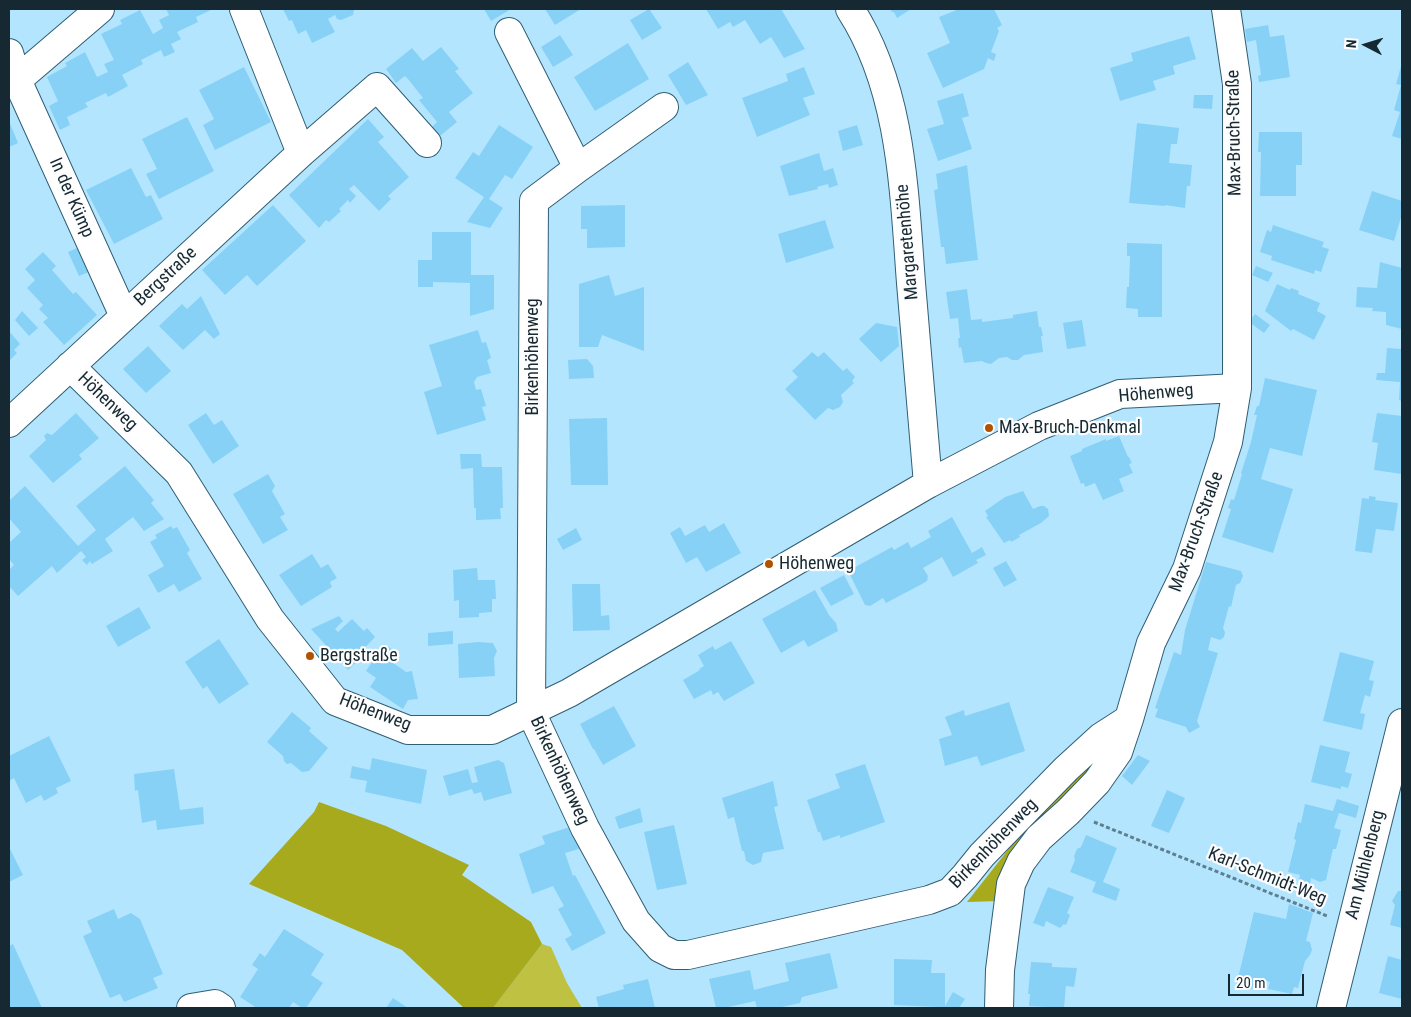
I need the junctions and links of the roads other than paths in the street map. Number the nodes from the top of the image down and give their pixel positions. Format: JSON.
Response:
{"nodes":[{"id":1,"x":100,"y":9,"type":"edge"},
{"id":2,"x":244,"y":9,"type":"edge"},
{"id":3,"x":850,"y":9,"type":"edge"},
{"id":4,"x":1226,"y":9,"type":"edge"},
{"id":5,"x":508,"y":32,"type":"dead end"},
{"id":6,"x":9,"y":53,"type":"edge"},
{"id":7,"x":17,"y":80,"type":"junction"},
{"id":8,"x":664,"y":107,"type":"dead end"},
{"id":9,"x":427,"y":143,"type":"dead end"},
{"id":10,"x":301,"y":153,"type":"junction"},
{"id":11,"x":578,"y":168,"type":"junction"},
{"id":12,"x":124,"y":316,"type":"junction"},
{"id":13,"x":70,"y":366,"type":"junction"},
{"id":14,"x":1237,"y":388,"type":"junction"},
{"id":15,"x":9,"y":423,"type":"edge"},
{"id":16,"x":928,"y":484,"type":"junction"},
{"id":17,"x":531,"y":712,"type":"junction"},
{"id":18,"x":1129,"y":719,"type":"junction"},
{"id":19,"x":1402,"y":723,"type":"edge"},
{"id":20,"x":1398,"y":758,"type":"edge"},
{"id":21,"x":191,"y":1008,"type":"edge"},
{"id":22,"x":221,"y":1008,"type":"edge"},
{"id":23,"x":999,"y":1008,"type":"edge"},
{"id":24,"x":1331,"y":1008,"type":"edge"}],
"edges":[{"from":1,"to":7,"type":"street"},
{"from":2,"to":10,"type":"street"},
{"from":3,"to":16,"type":"street","name":"Margaretenhöhe"},
{"from":4,"to":14,"type":"street","name":"Max-Bruch-Straße"},
{"from":5,"to":11,"type":"street"},
{"from":6,"to":7,"type":"street","name":"In der Kümp"},
{"from":7,"to":12,"type":"street","name":"In der Kümp"},
{"from":8,"to":11,"type":"street"},
{"from":9,"to":10,"type":"street","name":"Bergstraße"},
{"from":10,"to":12,"type":"street","name":"Bergstraße"},
{"from":11,"to":17,"type":"street","name":"Birkenhöhenweg"},
{"from":12,"to":13,"type":"street","name":"Bergstraße"},
{"from":13,"to":15,"type":"street","name":"Bergstraße"},
{"from":13,"to":17,"type":"street","name":"Höhenweg"},
{"from":14,"to":16,"type":"street","name":"Höhenweg"},
{"from":14,"to":18,"type":"street","name":"Max-Bruch-Straße"},
{"from":16,"to":17,"type":"street","name":"Höhenweg"},
{"from":17,"to":18,"type":"street","name":"Birkenhöhenweg"},
{"from":18,"to":23,"type":"street","name":"Max-Bruch-Straße"},
{"from":19,"to":20,"type":"street","name":"Am Mühlenberg"},
{"from":20,"to":24,"type":"street","name":"Am Mühlenberg"},
{"from":21,"to":22,"type":"street"}]}
